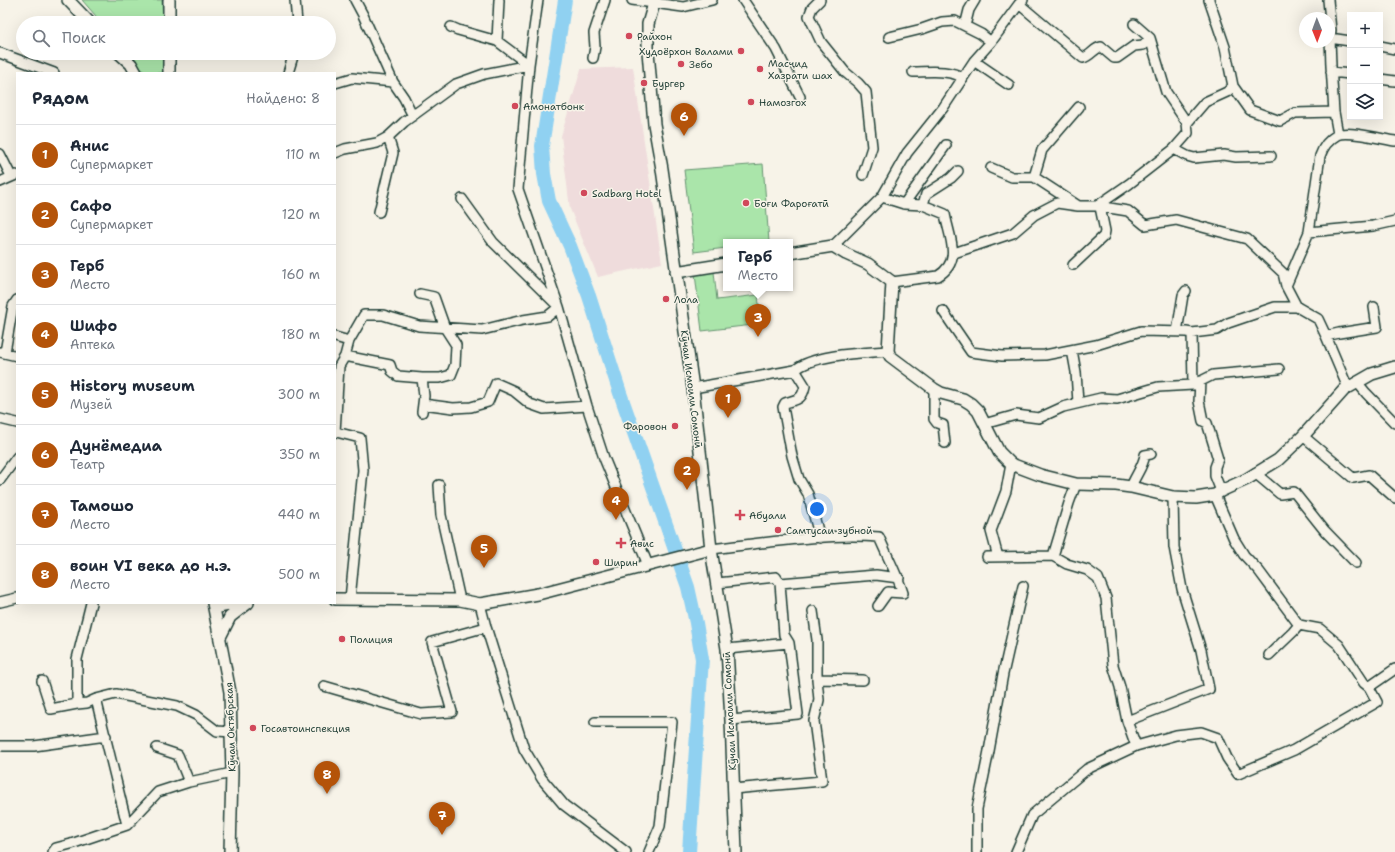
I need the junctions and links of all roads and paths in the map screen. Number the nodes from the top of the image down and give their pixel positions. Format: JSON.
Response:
{"nodes":[{"id":1,"x":68,"y":0,"type":"edge"},
{"id":2,"x":169,"y":0,"type":"edge"},
{"id":3,"x":295,"y":0,"type":"edge"},
{"id":4,"x":355,"y":0,"type":"edge"},
{"id":5,"x":364,"y":0,"type":"edge"},
{"id":6,"x":499,"y":0,"type":"edge"},
{"id":7,"x":538,"y":0,"type":"edge"},
{"id":8,"x":605,"y":0,"type":"edge"},
{"id":9,"x":632,"y":0,"type":"edge"},
{"id":10,"x":712,"y":0,"type":"edge"},
{"id":11,"x":743,"y":0,"type":"edge"},
{"id":12,"x":820,"y":0,"type":"edge"},
{"id":13,"x":975,"y":0,"type":"edge"},
{"id":14,"x":1209,"y":0,"type":"edge"},
{"id":15,"x":1328,"y":0,"type":"edge"},
{"id":16,"x":654,"y":2,"type":"edge"},
{"id":17,"x":1021,"y":2,"type":"edge"},
{"id":18,"x":1329,"y":12,"type":"edge"},
{"id":19,"x":363,"y":15,"type":"junction"},
{"id":20,"x":83,"y":16,"type":"edge"},
{"id":21,"x":169,"y":16,"type":"edge"},
{"id":22,"x":296,"y":16,"type":"edge"},
{"id":23,"x":1134,"y":24,"type":"dead end"},
{"id":24,"x":965,"y":26,"type":"junction"},
{"id":25,"x":451,"y":27,"type":"dead end"},
{"id":26,"x":889,"y":37,"type":"dead end"},
{"id":27,"x":1150,"y":38,"type":"junction"},
{"id":28,"x":1335,"y":38,"type":"edge"},
{"id":29,"x":1347,"y":40,"type":"edge"},
{"id":30,"x":497,"y":41,"type":"junction"},
{"id":31,"x":991,"y":42,"type":"junction"},
{"id":32,"x":1383,"y":47,"type":"edge"},
{"id":33,"x":1330,"y":48,"type":"edge"},
{"id":34,"x":1395,"y":49,"type":"edge"},
{"id":35,"x":0,"y":53,"type":"edge"},
{"id":36,"x":593,"y":58,"type":"dead end"},
{"id":37,"x":16,"y":59,"type":"edge"},
{"id":38,"x":19,"y":60,"type":"edge"},
{"id":39,"x":126,"y":60,"type":"edge"},
{"id":40,"x":169,"y":60,"type":"edge"},
{"id":41,"x":292,"y":60,"type":"edge"},
{"id":42,"x":974,"y":61,"type":"junction"},
{"id":43,"x":529,"y":65,"type":"junction"},
{"id":44,"x":51,"y":72,"type":"edge"},
{"id":45,"x":135,"y":72,"type":"edge"},
{"id":46,"x":169,"y":72,"type":"edge"},
{"id":47,"x":288,"y":72,"type":"edge"},
{"id":48,"x":913,"y":72,"type":"dead end"},
{"id":49,"x":1331,"y":72,"type":"junction"},
{"id":50,"x":1347,"y":74,"type":"edge"},
{"id":51,"x":963,"y":78,"type":"junction"},
{"id":52,"x":1383,"y":79,"type":"edge"},
{"id":53,"x":1395,"y":81,"type":"edge"},
{"id":54,"x":393,"y":82,"type":"junction"},
{"id":55,"x":336,"y":83,"type":"edge"},
{"id":56,"x":1010,"y":85,"type":"dead end"},
{"id":57,"x":1233,"y":86,"type":"junction"},
{"id":58,"x":800,"y":97,"type":"dead end"},
{"id":59,"x":1079,"y":107,"type":"dead end"},
{"id":60,"x":1334,"y":112,"type":"junction"},
{"id":61,"x":413,"y":116,"type":"junction"},
{"id":62,"x":1187,"y":123,"type":"junction"},
{"id":63,"x":1338,"y":134,"type":"junction"},
{"id":64,"x":388,"y":137,"type":"junction"},
{"id":65,"x":1395,"y":141,"type":"edge"},
{"id":66,"x":946,"y":145,"type":"dead end"},
{"id":67,"x":1174,"y":149,"type":"junction"},
{"id":68,"x":336,"y":153,"type":"edge"},
{"id":69,"x":0,"y":154,"type":"edge"},
{"id":70,"x":1271,"y":156,"type":"dead end"},
{"id":71,"x":991,"y":168,"type":"dead end"},
{"id":72,"x":958,"y":171,"type":"dead end"},
{"id":73,"x":14,"y":175,"type":"edge"},
{"id":74,"x":863,"y":176,"type":"dead end"},
{"id":75,"x":1034,"y":177,"type":"junction"},
{"id":76,"x":0,"y":182,"type":"edge"},
{"id":77,"x":882,"y":197,"type":"junction"},
{"id":78,"x":462,"y":199,"type":"dead end"},
{"id":79,"x":904,"y":204,"type":"junction"},
{"id":80,"x":923,"y":205,"type":"junction"},
{"id":81,"x":1078,"y":206,"type":"junction"},
{"id":82,"x":1099,"y":207,"type":"junction"},
{"id":83,"x":379,"y":212,"type":"dead end"},
{"id":84,"x":1395,"y":221,"type":"edge"},
{"id":85,"x":1309,"y":232,"type":"junction"},
{"id":86,"x":833,"y":246,"type":"junction"},
{"id":87,"x":954,"y":252,"type":"junction"},
{"id":88,"x":793,"y":253,"type":"edge"},
{"id":89,"x":723,"y":264,"type":"edge"},
{"id":90,"x":1073,"y":265,"type":"dead end"},
{"id":91,"x":676,"y":272,"type":"junction"},
{"id":92,"x":892,"y":282,"type":"junction"},
{"id":93,"x":1286,"y":286,"type":"junction"},
{"id":94,"x":1186,"y":291,"type":"dead end"},
{"id":95,"x":420,"y":294,"type":"dead end"},
{"id":96,"x":16,"y":302,"type":"edge"},
{"id":97,"x":559,"y":307,"type":"junction"},
{"id":98,"x":1298,"y":307,"type":"junction"},
{"id":99,"x":1374,"y":307,"type":"dead end"},
{"id":100,"x":943,"y":311,"type":"dead end"},
{"id":101,"x":445,"y":328,"type":"junction"},
{"id":102,"x":1177,"y":332,"type":"junction"},
{"id":103,"x":1192,"y":334,"type":"junction"},
{"id":104,"x":1326,"y":336,"type":"junction"},
{"id":105,"x":336,"y":337,"type":"edge"},
{"id":106,"x":349,"y":341,"type":"junction"},
{"id":107,"x":1072,"y":350,"type":"junction"},
{"id":108,"x":888,"y":351,"type":"junction"},
{"id":109,"x":2,"y":352,"type":"edge"},
{"id":110,"x":16,"y":356,"type":"edge"},
{"id":111,"x":345,"y":356,"type":"junction"},
{"id":112,"x":1395,"y":367,"type":"edge"},
{"id":113,"x":1279,"y":369,"type":"dead end"},
{"id":114,"x":795,"y":370,"type":"junction"},
{"id":115,"x":422,"y":378,"type":"junction"},
{"id":116,"x":1353,"y":385,"type":"junction"},
{"id":117,"x":1197,"y":386,"type":"junction"},
{"id":118,"x":693,"y":388,"type":"junction"},
{"id":119,"x":934,"y":389,"type":"junction"},
{"id":120,"x":1078,"y":403,"type":"junction"},
{"id":121,"x":587,"y":406,"type":"junction"},
{"id":122,"x":336,"y":416,"type":"edge"},
{"id":123,"x":0,"y":419,"type":"edge"},
{"id":124,"x":16,"y":422,"type":"edge"},
{"id":125,"x":1395,"y":423,"type":"edge"},
{"id":126,"x":984,"y":424,"type":"junction"},
{"id":127,"x":336,"y":432,"type":"edge"},
{"id":128,"x":1303,"y":436,"type":"junction"},
{"id":129,"x":944,"y":442,"type":"dead end"},
{"id":130,"x":1151,"y":454,"type":"dead end"},
{"id":131,"x":16,"y":458,"type":"edge"},
{"id":132,"x":1011,"y":464,"type":"junction"},
{"id":133,"x":1255,"y":473,"type":"junction"},
{"id":134,"x":0,"y":480,"type":"edge"},
{"id":135,"x":1076,"y":484,"type":"junction"},
{"id":136,"x":439,"y":485,"type":"dead end"},
{"id":137,"x":1132,"y":487,"type":"junction"},
{"id":138,"x":1218,"y":493,"type":"junction"},
{"id":139,"x":1173,"y":497,"type":"junction"},
{"id":140,"x":1395,"y":498,"type":"edge"},
{"id":141,"x":820,"y":538,"type":"junction"},
{"id":142,"x":707,"y":549,"type":"junction"},
{"id":143,"x":1053,"y":556,"type":"junction"},
{"id":144,"x":987,"y":557,"type":"dead end"},
{"id":145,"x":998,"y":557,"type":"junction"},
{"id":146,"x":1356,"y":564,"type":"dead end"},
{"id":147,"x":648,"y":565,"type":"junction"},
{"id":148,"x":899,"y":578,"type":"junction"},
{"id":149,"x":717,"y":583,"type":"junction"},
{"id":150,"x":780,"y":583,"type":"junction"},
{"id":151,"x":1023,"y":586,"type":"dead end"},
{"id":152,"x":16,"y":598,"type":"edge"},
{"id":153,"x":336,"y":599,"type":"edge"},
{"id":154,"x":350,"y":599,"type":"junction"},
{"id":155,"x":460,"y":600,"type":"junction"},
{"id":156,"x":0,"y":602,"type":"edge"},
{"id":157,"x":91,"y":604,"type":"edge"},
{"id":158,"x":230,"y":604,"type":"edge"},
{"id":159,"x":247,"y":604,"type":"edge"},
{"id":160,"x":480,"y":604,"type":"junction"},
{"id":161,"x":213,"y":606,"type":"edge"},
{"id":162,"x":878,"y":606,"type":"dead end"},
{"id":163,"x":813,"y":611,"type":"dead end"},
{"id":164,"x":1299,"y":625,"type":"junction"},
{"id":165,"x":486,"y":627,"type":"junction"},
{"id":166,"x":220,"y":637,"type":"junction"},
{"id":167,"x":789,"y":643,"type":"junction"},
{"id":168,"x":727,"y":648,"type":"junction"},
{"id":169,"x":1269,"y":655,"type":"dead end"},
{"id":170,"x":1395,"y":669,"type":"edge"},
{"id":171,"x":817,"y":679,"type":"junction"},
{"id":172,"x":863,"y":680,"type":"dead end"},
{"id":173,"x":42,"y":681,"type":"dead end"},
{"id":174,"x":324,"y":686,"type":"dead end"},
{"id":175,"x":1369,"y":687,"type":"junction"},
{"id":176,"x":96,"y":699,"type":"junction"},
{"id":177,"x":77,"y":704,"type":"junction"},
{"id":178,"x":731,"y":720,"type":"junction"},
{"id":179,"x":1127,"y":721,"type":"junction"},
{"id":180,"x":594,"y":722,"type":"dead end"},
{"id":181,"x":232,"y":732,"type":"junction"},
{"id":182,"x":106,"y":736,"type":"junction"},
{"id":183,"x":0,"y":746,"type":"edge"},
{"id":184,"x":1136,"y":746,"type":"junction"},
{"id":185,"x":157,"y":748,"type":"dead end"},
{"id":186,"x":232,"y":773,"type":"junction"},
{"id":187,"x":189,"y":782,"type":"junction"},
{"id":188,"x":733,"y":789,"type":"junction"},
{"id":189,"x":127,"y":825,"type":"junction"},
{"id":190,"x":53,"y":852,"type":"edge"},
{"id":191,"x":230,"y":852,"type":"edge"},
{"id":192,"x":626,"y":852,"type":"edge"},
{"id":193,"x":649,"y":852,"type":"edge"},
{"id":194,"x":736,"y":852,"type":"edge"},
{"id":195,"x":977,"y":852,"type":"edge"},
{"id":196,"x":1016,"y":852,"type":"edge"}],
"edges":[{"from":1,"to":20,"type":"main road"},
{"from":2,"to":21,"type":"main road"},
{"from":3,"to":22,"type":"street"},
{"from":4,"to":19,"type":"street"},
{"from":5,"to":19,"type":"street"},
{"from":6,"to":30,"type":"street"},
{"from":7,"to":43,"type":"street"},
{"from":8,"to":36,"type":"street"},
{"from":9,"to":16,"type":"street"},
{"from":10,"to":16,"type":"street"},
{"from":11,"to":58,"type":"street"},
{"from":12,"to":74,"type":"street"},
{"from":13,"to":24,"type":"street"},
{"from":14,"to":57,"type":"street"},
{"from":15,"to":18,"type":"street"},
{"from":16,"to":91,"type":"main road","name":"Кӯчаи Исмоили Сомонӣ"},
{"from":17,"to":27,"type":"street"},
{"from":17,"to":31,"type":"street"},
{"from":19,"to":54,"type":"street"},
{"from":23,"to":27,"type":"street"},
{"from":24,"to":26,"type":"street"},
{"from":24,"to":31,"type":"street"},
{"from":25,"to":30,"type":"street"},
{"from":27,"to":62,"type":"street"},
{"from":28,"to":29,"type":"street"},
{"from":30,"to":43,"type":"street"},
{"from":31,"to":42,"type":"street"},
{"from":32,"to":34,"type":"street"},
{"from":33,"to":49,"type":"street"},
{"from":35,"to":37,"type":"street"},
{"from":38,"to":44,"type":"street"},
{"from":39,"to":45,"type":"main road"},
{"from":40,"to":46,"type":"main road"},
{"from":41,"to":47,"type":"street"},
{"from":42,"to":51,"type":"street"},
{"from":42,"to":56,"type":"street"},
{"from":43,"to":61,"type":"street"},
{"from":43,"to":97,"type":"street"},
{"from":48,"to":51,"type":"street"},
{"from":49,"to":50,"type":"street"},
{"from":49,"to":60,"type":"street"},
{"from":51,"to":77,"type":"street"},
{"from":52,"to":53,"type":"street"},
{"from":54,"to":55,"type":"street"},
{"from":54,"to":61,"type":"street"},
{"from":57,"to":60,"type":"street"},
{"from":57,"to":62,"type":"street"},
{"from":59,"to":75,"type":"street"},
{"from":60,"to":63,"type":"street"},
{"from":61,"to":64,"type":"street"},
{"from":62,"to":67,"type":"street"},
{"from":63,"to":65,"type":"street"},
{"from":63,"to":85,"type":"street"},
{"from":64,"to":68,"type":"street"},
{"from":64,"to":83,"type":"street"},
{"from":66,"to":79,"type":"street"},
{"from":67,"to":70,"type":"street"},
{"from":67,"to":82,"type":"street"},
{"from":69,"to":73,"type":"street"},
{"from":71,"to":75,"type":"street"},
{"from":72,"to":80,"type":"street"},
{"from":73,"to":76,"type":"street"},
{"from":75,"to":81,"type":"street"},
{"from":77,"to":79,"type":"street"},
{"from":77,"to":86,"type":"street"},
{"from":78,"to":97,"type":"street"},
{"from":79,"to":80,"type":"street"},
{"from":80,"to":87,"type":"street"},
{"from":81,"to":82,"type":"street"},
{"from":81,"to":87,"type":"street"},
{"from":82,"to":90,"type":"street"},
{"from":82,"to":93,"type":"street"},
{"from":84,"to":85,"type":"street"},
{"from":85,"to":93,"type":"street"},
{"from":86,"to":88,"type":"main road"},
{"from":86,"to":92,"type":"main road"},
{"from":87,"to":92,"type":"street"},
{"from":89,"to":91,"type":"main road"},
{"from":91,"to":118,"type":"main road","name":"Кӯчаи Исмоили Сомонӣ"},
{"from":92,"to":108,"type":"main road"},
{"from":93,"to":98,"type":"street"},
{"from":94,"to":102,"type":"street"},
{"from":95,"to":101,"type":"street"},
{"from":96,"to":109,"type":"street"},
{"from":97,"to":101,"type":"street"},
{"from":97,"to":121,"type":"street"},
{"from":98,"to":103,"type":"street"},
{"from":98,"to":104,"type":"street"},
{"from":99,"to":104,"type":"street"},
{"from":100,"to":107,"type":"street"},
{"from":101,"to":106,"type":"street"},
{"from":101,"to":115,"type":"street"},
{"from":102,"to":103,"type":"street"},
{"from":102,"to":107,"type":"street"},
{"from":103,"to":117,"type":"street"},
{"from":104,"to":116,"type":"street"},
{"from":105,"to":106,"type":"street"},
{"from":106,"to":111,"type":"street"},
{"from":107,"to":120,"type":"street"},
{"from":108,"to":114,"type":"street"},
{"from":108,"to":119,"type":"main road"},
{"from":109,"to":110,"type":"street"},
{"from":111,"to":115,"type":"street"},
{"from":111,"to":122,"type":"street"},
{"from":112,"to":116,"type":"main road"},
{"from":113,"to":117,"type":"street"},
{"from":114,"to":118,"type":"street"},
{"from":114,"to":141,"type":"street"},
{"from":115,"to":121,"type":"street"},
{"from":116,"to":125,"type":"street"},
{"from":116,"to":128,"type":"main road"},
{"from":117,"to":120,"type":"street"},
{"from":117,"to":138,"type":"street"},
{"from":118,"to":142,"type":"main road","name":"Кӯчаи Исмоили Сомонӣ"},
{"from":119,"to":126,"type":"main road"},
{"from":119,"to":129,"type":"street"},
{"from":120,"to":126,"type":"street"},
{"from":121,"to":147,"type":"street"},
{"from":123,"to":124,"type":"street"},
{"from":126,"to":132,"type":"main road"},
{"from":127,"to":154,"type":"street"},
{"from":128,"to":133,"type":"main road"},
{"from":128,"to":140,"type":"street"},
{"from":130,"to":137,"type":"street"},
{"from":131,"to":134,"type":"street"},
{"from":132,"to":135,"type":"main road"},
{"from":132,"to":145,"type":"street"},
{"from":133,"to":138,"type":"main road"},
{"from":133,"to":146,"type":"street"},
{"from":135,"to":137,"type":"main road"},
{"from":135,"to":143,"type":"street"},
{"from":136,"to":155,"type":"street"},
{"from":137,"to":139,"type":"main road"},
{"from":138,"to":139,"type":"main road"},
{"from":138,"to":164,"type":"street"},
{"from":139,"to":179,"type":"street"},
{"from":141,"to":142,"type":"street"},
{"from":141,"to":148,"type":"street"},
{"from":142,"to":147,"type":"main road"},
{"from":142,"to":149,"type":"main road","name":"Кӯчаи Исмоили Сомонӣ"},
{"from":143,"to":145,"type":"street"},
{"from":143,"to":179,"type":"street"},
{"from":144,"to":145,"type":"street"},
{"from":147,"to":160,"type":"main road"},
{"from":148,"to":150,"type":"street"},
{"from":148,"to":162,"type":"street"},
{"from":149,"to":150,"type":"street"},
{"from":149,"to":168,"type":"main road","name":"Кӯчаи Исмоили Сомонӣ"},
{"from":150,"to":167,"type":"street"},
{"from":151,"to":195,"type":"street"},
{"from":152,"to":156,"type":"street"},
{"from":153,"to":154,"type":"main road"},
{"from":154,"to":155,"type":"main road"},
{"from":155,"to":160,"type":"main road"},
{"from":157,"to":177,"type":"street"},
{"from":158,"to":161,"type":"main road"},
{"from":159,"to":166,"type":"main road"},
{"from":160,"to":165,"type":"street"},
{"from":161,"to":166,"type":"main road","name":"Кӯчаи Октябрская"},
{"from":163,"to":171,"type":"street"},
{"from":164,"to":169,"type":"street"},
{"from":164,"to":175,"type":"street"},
{"from":165,"to":174,"type":"street"},
{"from":165,"to":192,"type":"street"},
{"from":166,"to":181,"type":"main road","name":"Кӯчаи Октябрская"},
{"from":167,"to":168,"type":"street"},
{"from":167,"to":178,"type":"street"},
{"from":168,"to":178,"type":"main road","name":"Кӯчаи Исмоили Сомонӣ"},
{"from":170,"to":175,"type":"street"},
{"from":171,"to":172,"type":"street"},
{"from":171,"to":188,"type":"street"},
{"from":173,"to":177,"type":"street"},
{"from":175,"to":184,"type":"street"},
{"from":176,"to":177,"type":"street"},
{"from":176,"to":181,"type":"street"},
{"from":176,"to":182,"type":"street"},
{"from":178,"to":188,"type":"main road","name":"Кӯчаи Исмоили Сомонӣ"},
{"from":179,"to":184,"type":"street"},
{"from":180,"to":193,"type":"street"},
{"from":181,"to":186,"type":"main road","name":"Кӯчаи Октябрская"},
{"from":182,"to":183,"type":"street"},
{"from":182,"to":189,"type":"street"},
{"from":184,"to":196,"type":"street"},
{"from":185,"to":187,"type":"street"},
{"from":186,"to":187,"type":"street"},
{"from":186,"to":191,"type":"main road","name":"Кӯчаи Октябрская"},
{"from":187,"to":189,"type":"street"},
{"from":188,"to":194,"type":"main road","name":"Кӯчаи Исмоили Сомонӣ"},
{"from":189,"to":190,"type":"street"}]}
